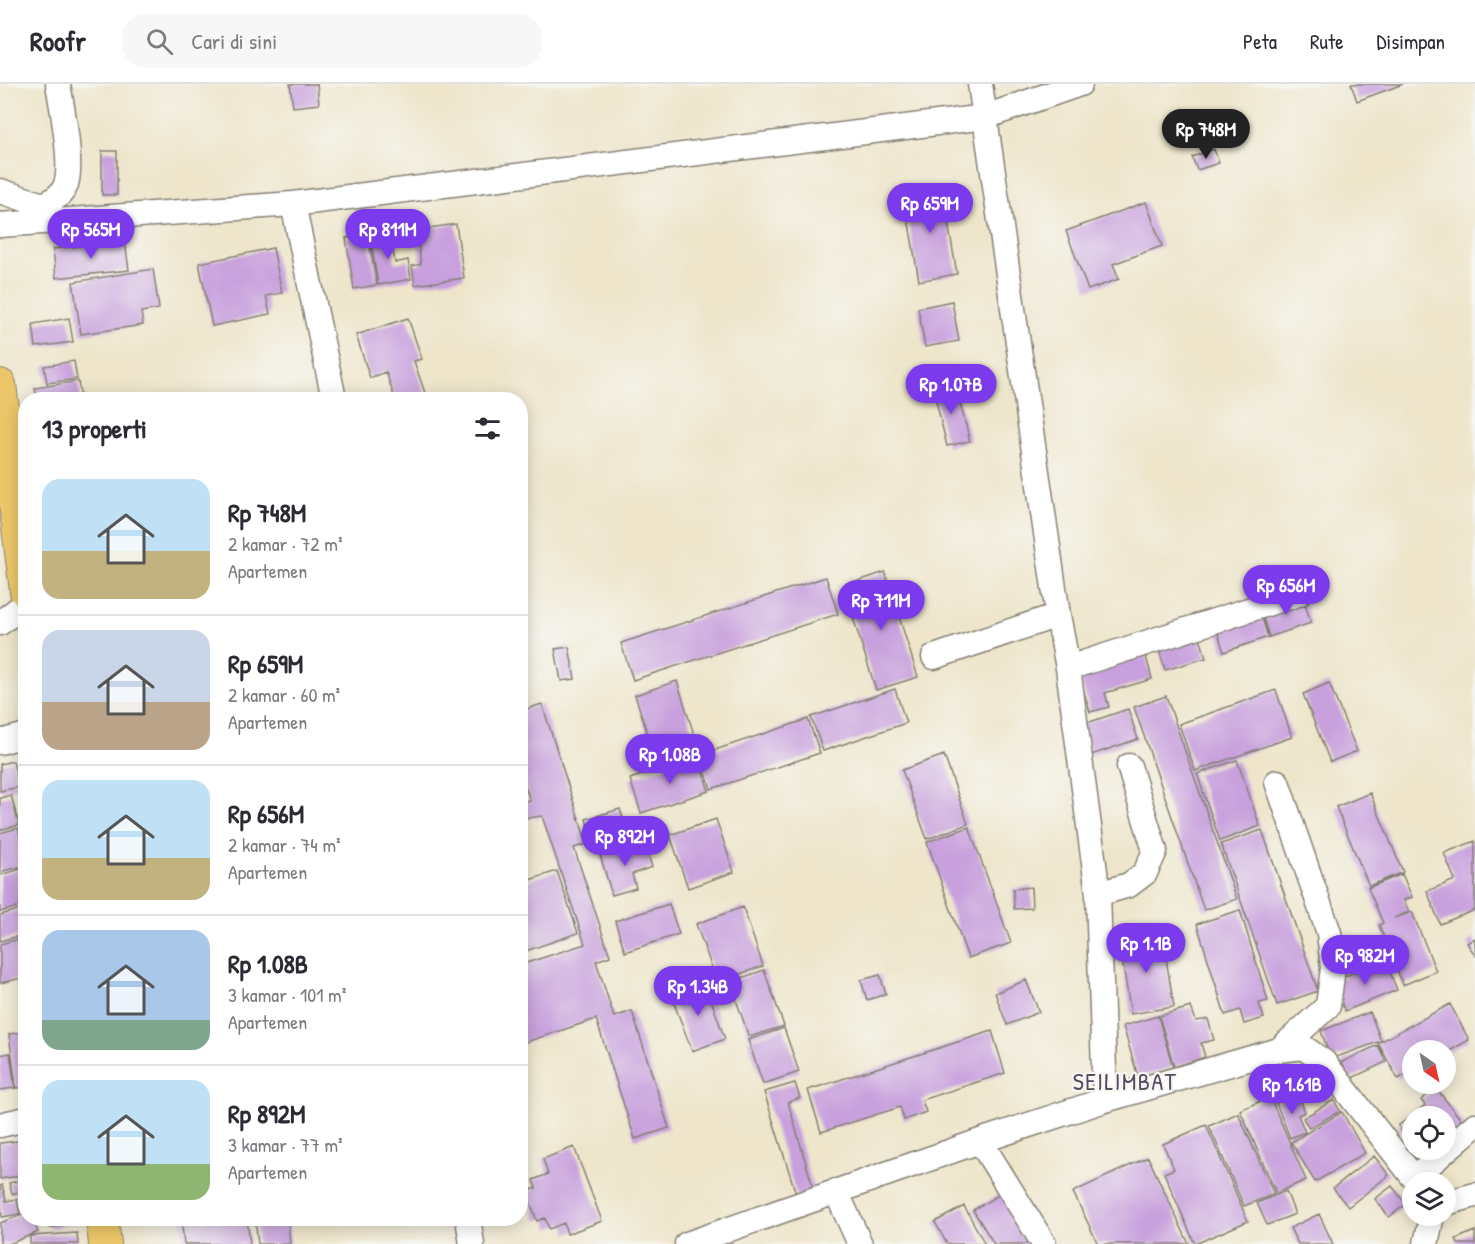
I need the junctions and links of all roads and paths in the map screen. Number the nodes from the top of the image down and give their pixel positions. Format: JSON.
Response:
{"nodes":[{"id":1,"x":58,"y":84,"type":"edge"},
{"id":2,"x":980,"y":84,"type":"edge"},
{"id":3,"x":1080,"y":84,"type":"edge"},
{"id":4,"x":985,"y":117,"type":"junction"},
{"id":5,"x":0,"y":191,"type":"edge"},
{"id":6,"x":293,"y":204,"type":"junction"},
{"id":7,"x":0,"y":225,"type":"edge"},
{"id":8,"x":0,"y":385,"type":"edge"},
{"id":9,"x":333,"y":392,"type":"edge"},
{"id":10,"x":2,"y":426,"type":"edge"},
{"id":11,"x":8,"y":510,"type":"edge"},
{"id":12,"x":18,"y":555,"type":"edge"},
{"id":13,"x":1298,"y":594,"type":"dead end"},
{"id":14,"x":18,"y":609,"type":"edge"},
{"id":15,"x":1058,"y":615,"type":"junction"},
{"id":16,"x":0,"y":623,"type":"edge"},
{"id":17,"x":934,"y":657,"type":"dead end"},
{"id":18,"x":1068,"y":668,"type":"junction"},
{"id":19,"x":18,"y":737,"type":"edge"},
{"id":20,"x":0,"y":742,"type":"edge"},
{"id":21,"x":1129,"y":766,"type":"dead end"},
{"id":22,"x":1277,"y":782,"type":"dead end"},
{"id":23,"x":1098,"y":894,"type":"junction"},
{"id":24,"x":1279,"y":1050,"type":"junction"},
{"id":25,"x":1105,"y":1100,"type":"junction"},
{"id":26,"x":18,"y":1121,"type":"edge"},
{"id":27,"x":0,"y":1125,"type":"edge"},
{"id":28,"x":1475,"y":1125,"type":"edge"},
{"id":29,"x":980,"y":1142,"type":"junction"},
{"id":30,"x":1409,"y":1172,"type":"edge"},
{"id":31,"x":1424,"y":1172,"type":"edge"},
{"id":32,"x":836,"y":1191,"type":"junction"},
{"id":33,"x":1475,"y":1195,"type":"edge"},
{"id":34,"x":1456,"y":1200,"type":"edge"},
{"id":35,"x":103,"y":1226,"type":"edge"},
{"id":36,"x":469,"y":1226,"type":"edge"},
{"id":37,"x":1430,"y":1226,"type":"edge"},
{"id":38,"x":105,"y":1244,"type":"edge"},
{"id":39,"x":472,"y":1244,"type":"edge"},
{"id":40,"x":687,"y":1244,"type":"edge"},
{"id":41,"x":860,"y":1244,"type":"edge"},
{"id":42,"x":1044,"y":1244,"type":"edge"},
{"id":43,"x":1427,"y":1244,"type":"edge"}],
"edges":[{"from":1,"to":5,"type":"street"},
{"from":2,"to":4,"type":"street"},
{"from":3,"to":4,"type":"street"},
{"from":4,"to":6,"type":"street"},
{"from":4,"to":15,"type":"street"},
{"from":6,"to":7,"type":"street"},
{"from":6,"to":9,"type":"street"},
{"from":8,"to":10,"type":"main road"},
{"from":10,"to":11,"type":"main road"},
{"from":11,"to":12,"type":"main road"},
{"from":13,"to":18,"type":"street"},
{"from":14,"to":16,"type":"street"},
{"from":15,"to":17,"type":"street"},
{"from":15,"to":18,"type":"street"},
{"from":18,"to":23,"type":"street"},
{"from":19,"to":20,"type":"street"},
{"from":21,"to":23,"type":"street"},
{"from":22,"to":24,"type":"street"},
{"from":23,"to":25,"type":"street"},
{"from":24,"to":25,"type":"street"},
{"from":24,"to":30,"type":"street"},
{"from":25,"to":29,"type":"street"},
{"from":26,"to":27,"type":"street"},
{"from":28,"to":31,"type":"street"},
{"from":29,"to":32,"type":"street"},
{"from":29,"to":42,"type":"street"},
{"from":32,"to":40,"type":"street"},
{"from":32,"to":41,"type":"street"},
{"from":33,"to":34,"type":"street"},
{"from":35,"to":38,"type":"main road"},
{"from":36,"to":39,"type":"street"},
{"from":37,"to":43,"type":"street"}]}
